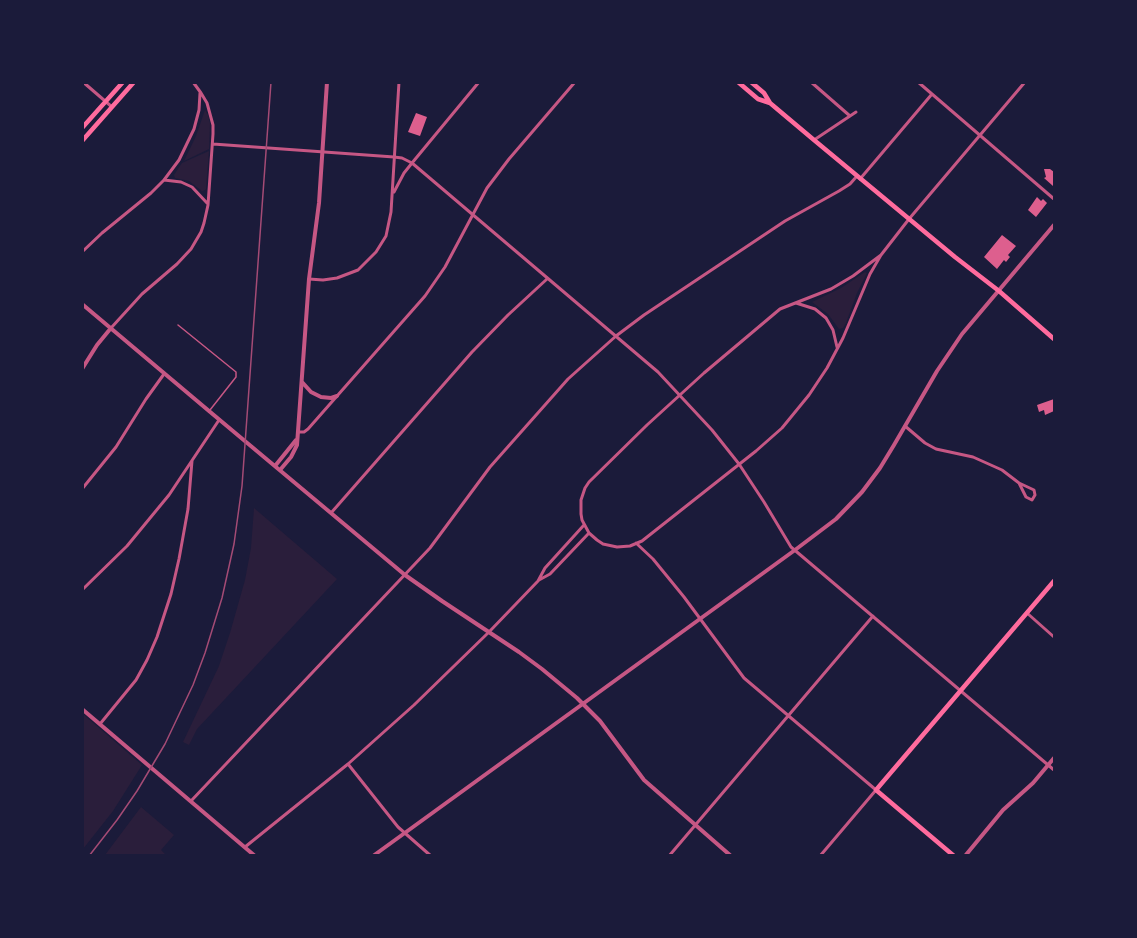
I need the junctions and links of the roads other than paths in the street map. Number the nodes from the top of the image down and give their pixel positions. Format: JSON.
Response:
{"nodes":[{"id":1,"x":83,"y":82,"type":"edge"},
{"id":2,"x":123,"y":82,"type":"edge"},
{"id":3,"x":134,"y":82,"type":"edge"},
{"id":4,"x":192,"y":82,"type":"edge"},
{"id":5,"x":327,"y":82,"type":"edge"},
{"id":6,"x":399,"y":82,"type":"edge"},
{"id":7,"x":479,"y":82,"type":"edge"},
{"id":8,"x":575,"y":82,"type":"edge"},
{"id":9,"x":738,"y":82,"type":"edge"},
{"id":10,"x":751,"y":82,"type":"edge"},
{"id":11,"x":811,"y":82,"type":"edge"},
{"id":12,"x":918,"y":82,"type":"edge"},
{"id":13,"x":1025,"y":82,"type":"edge"},
{"id":14,"x":200,"y":91,"type":"junction"},
{"id":15,"x":932,"y":94,"type":"junction"},
{"id":16,"x":106,"y":102,"type":"junction"},
{"id":17,"x":770,"y":103,"type":"junction"},
{"id":18,"x":112,"y":107,"type":"junction"},
{"id":19,"x":856,"y":112,"type":"dead end"},
{"id":20,"x":850,"y":116,"type":"junction"},
{"id":21,"x":82,"y":129,"type":"edge"},
{"id":22,"x":980,"y":135,"type":"junction"},
{"id":23,"x":814,"y":140,"type":"junction"},
{"id":24,"x":82,"y":141,"type":"edge"},
{"id":25,"x":213,"y":144,"type":"junction"},
{"id":26,"x":322,"y":152,"type":"junction"},
{"id":27,"x":394,"y":157,"type":"junction"},
{"id":28,"x":412,"y":163,"type":"junction"},
{"id":29,"x":859,"y":177,"type":"junction"},
{"id":30,"x":164,"y":180,"type":"junction"},
{"id":31,"x":392,"y":195,"type":"junction"},
{"id":32,"x":1054,"y":199,"type":"edge"},
{"id":33,"x":208,"y":205,"type":"junction"},
{"id":34,"x":472,"y":214,"type":"junction"},
{"id":35,"x":909,"y":219,"type":"junction"},
{"id":36,"x":1054,"y":225,"type":"edge"},
{"id":37,"x":82,"y":252,"type":"edge"},
{"id":38,"x":881,"y":255,"type":"junction"},
{"id":39,"x":309,"y":279,"type":"junction"},
{"id":40,"x":547,"y":279,"type":"junction"},
{"id":41,"x":999,"y":291,"type":"junction"},
{"id":42,"x":795,"y":303,"type":"junction"},
{"id":43,"x":82,"y":304,"type":"edge"},
{"id":44,"x":178,"y":325,"type":"dead end"},
{"id":45,"x":111,"y":328,"type":"junction"},
{"id":46,"x":616,"y":336,"type":"junction"},
{"id":47,"x":1054,"y":339,"type":"edge"},
{"id":48,"x":837,"y":349,"type":"junction"},
{"id":49,"x":82,"y":369,"type":"edge"},
{"id":50,"x":164,"y":374,"type":"junction"},
{"id":51,"x":302,"y":382,"type":"junction"},
{"id":52,"x":680,"y":395,"type":"junction"},
{"id":53,"x":337,"y":396,"type":"junction"},
{"id":54,"x":209,"y":411,"type":"junction"},
{"id":55,"x":219,"y":420,"type":"junction"},
{"id":56,"x":905,"y":426,"type":"junction"},
{"id":57,"x":298,"y":434,"type":"junction"},
{"id":58,"x":192,"y":461,"type":"junction"},
{"id":59,"x":739,"y":464,"type":"junction"},
{"id":60,"x":275,"y":466,"type":"junction"},
{"id":61,"x":280,"y":470,"type":"junction"},
{"id":62,"x":1019,"y":483,"type":"junction"},
{"id":63,"x":82,"y":489,"type":"edge"},
{"id":64,"x":331,"y":513,"type":"junction"},
{"id":65,"x":585,"y":525,"type":"junction"},
{"id":66,"x":589,"y":533,"type":"junction"},
{"id":67,"x":636,"y":543,"type":"junction"},
{"id":68,"x":795,"y":550,"type":"junction"},
{"id":69,"x":405,"y":575,"type":"junction"},
{"id":70,"x":538,"y":581,"type":"junction"},
{"id":71,"x":1054,"y":581,"type":"edge"},
{"id":72,"x":82,"y":590,"type":"edge"},
{"id":73,"x":1027,"y":613,"type":"junction"},
{"id":74,"x":873,"y":616,"type":"junction"},
{"id":75,"x":700,"y":619,"type":"junction"},
{"id":76,"x":489,"y":632,"type":"junction"},
{"id":77,"x":1054,"y":637,"type":"edge"},
{"id":78,"x":961,"y":691,"type":"junction"},
{"id":79,"x":583,"y":703,"type":"junction"},
{"id":80,"x":82,"y":709,"type":"edge"},
{"id":81,"x":789,"y":715,"type":"junction"},
{"id":82,"x":100,"y":724,"type":"junction"},
{"id":83,"x":1054,"y":758,"type":"edge"},
{"id":84,"x":348,"y":764,"type":"junction"},
{"id":85,"x":1049,"y":765,"type":"junction"},
{"id":86,"x":1054,"y":770,"type":"edge"},
{"id":87,"x":876,"y":790,"type":"junction"},
{"id":88,"x":191,"y":801,"type":"junction"},
{"id":89,"x":695,"y":825,"type":"junction"},
{"id":90,"x":404,"y":833,"type":"junction"},
{"id":91,"x":245,"y":848,"type":"junction"},
{"id":92,"x":255,"y":855,"type":"edge"},
{"id":93,"x":373,"y":855,"type":"edge"},
{"id":94,"x":431,"y":855,"type":"edge"},
{"id":95,"x":669,"y":855,"type":"edge"},
{"id":96,"x":731,"y":855,"type":"edge"},
{"id":97,"x":820,"y":855,"type":"edge"},
{"id":98,"x":954,"y":855,"type":"edge"},
{"id":99,"x":965,"y":855,"type":"edge"}],
"edges":[{"from":1,"to":16,"type":"street"},
{"from":2,"to":16,"type":"main road"},
{"from":3,"to":18,"type":"main road"},
{"from":4,"to":14,"type":"street"},
{"from":5,"to":26,"type":"street"},
{"from":6,"to":27,"type":"street"},
{"from":7,"to":28,"type":"street"},
{"from":8,"to":34,"type":"street"},
{"from":9,"to":17,"type":"main road"},
{"from":10,"to":17,"type":"main road"},
{"from":11,"to":20,"type":"street"},
{"from":12,"to":15,"type":"street"},
{"from":13,"to":22,"type":"street"},
{"from":14,"to":25,"type":"street"},
{"from":14,"to":30,"type":"street"},
{"from":15,"to":22,"type":"street"},
{"from":15,"to":29,"type":"street"},
{"from":16,"to":18,"type":"street"},
{"from":16,"to":21,"type":"main road"},
{"from":17,"to":23,"type":"main road"},
{"from":18,"to":24,"type":"main road"},
{"from":19,"to":20,"type":"street"},
{"from":20,"to":23,"type":"street"},
{"from":22,"to":32,"type":"street"},
{"from":22,"to":35,"type":"street"},
{"from":23,"to":29,"type":"main road"},
{"from":25,"to":26,"type":"street"},
{"from":25,"to":33,"type":"street"},
{"from":26,"to":27,"type":"street"},
{"from":26,"to":39,"type":"street"},
{"from":27,"to":28,"type":"street"},
{"from":27,"to":31,"type":"street"},
{"from":28,"to":31,"type":"street"},
{"from":28,"to":34,"type":"street"},
{"from":29,"to":35,"type":"main road"},
{"from":29,"to":46,"type":"street"},
{"from":30,"to":33,"type":"street"},
{"from":30,"to":37,"type":"street"},
{"from":31,"to":39,"type":"street"},
{"from":33,"to":45,"type":"street"},
{"from":34,"to":40,"type":"street"},
{"from":34,"to":53,"type":"street"},
{"from":35,"to":38,"type":"street"},
{"from":35,"to":41,"type":"main road"},
{"from":36,"to":41,"type":"street"},
{"from":38,"to":42,"type":"street"},
{"from":38,"to":48,"type":"street"},
{"from":39,"to":51,"type":"street"},
{"from":40,"to":46,"type":"street"},
{"from":40,"to":64,"type":"street"},
{"from":41,"to":47,"type":"main road"},
{"from":41,"to":56,"type":"street"},
{"from":42,"to":48,"type":"street"},
{"from":42,"to":52,"type":"street"},
{"from":43,"to":45,"type":"street"},
{"from":44,"to":54,"type":"lane"},
{"from":45,"to":49,"type":"street"},
{"from":45,"to":50,"type":"street"},
{"from":46,"to":52,"type":"street"},
{"from":46,"to":69,"type":"street"},
{"from":48,"to":59,"type":"street"},
{"from":50,"to":54,"type":"street"},
{"from":50,"to":63,"type":"street"},
{"from":51,"to":53,"type":"street"},
{"from":51,"to":57,"type":"street"},
{"from":52,"to":59,"type":"street"},
{"from":52,"to":65,"type":"street"},
{"from":53,"to":57,"type":"street"},
{"from":54,"to":55,"type":"street"},
{"from":55,"to":58,"type":"street"},
{"from":55,"to":60,"type":"street"},
{"from":56,"to":62,"type":"street"},
{"from":56,"to":68,"type":"street"},
{"from":57,"to":60,"type":"street"},
{"from":57,"to":61,"type":"street"},
{"from":58,"to":72,"type":"street"},
{"from":58,"to":82,"type":"street"},
{"from":59,"to":67,"type":"street"},
{"from":59,"to":68,"type":"street"},
{"from":60,"to":61,"type":"street"},
{"from":61,"to":64,"type":"street"},
{"from":62,"to":62,"type":"street"},
{"from":64,"to":69,"type":"street"},
{"from":65,"to":66,"type":"street"},
{"from":65,"to":70,"type":"street"},
{"from":66,"to":67,"type":"street"},
{"from":66,"to":70,"type":"street"},
{"from":67,"to":75,"type":"street"},
{"from":68,"to":74,"type":"street"},
{"from":68,"to":75,"type":"street"},
{"from":69,"to":76,"type":"street"},
{"from":69,"to":88,"type":"street"},
{"from":70,"to":76,"type":"street"},
{"from":71,"to":73,"type":"main road"},
{"from":73,"to":77,"type":"street"},
{"from":73,"to":78,"type":"main road"},
{"from":74,"to":78,"type":"street"},
{"from":74,"to":81,"type":"street"},
{"from":75,"to":79,"type":"street"},
{"from":75,"to":81,"type":"street"},
{"from":76,"to":79,"type":"street"},
{"from":76,"to":84,"type":"street"},
{"from":78,"to":85,"type":"street"},
{"from":78,"to":87,"type":"main road"},
{"from":79,"to":89,"type":"street"},
{"from":79,"to":90,"type":"street"},
{"from":80,"to":82,"type":"street"},
{"from":81,"to":87,"type":"street"},
{"from":81,"to":89,"type":"street"},
{"from":82,"to":88,"type":"street"},
{"from":83,"to":85,"type":"street"},
{"from":84,"to":90,"type":"street"},
{"from":84,"to":91,"type":"street"},
{"from":85,"to":86,"type":"street"},
{"from":85,"to":99,"type":"street"},
{"from":87,"to":97,"type":"street"},
{"from":87,"to":98,"type":"main road"},
{"from":88,"to":91,"type":"street"},
{"from":89,"to":95,"type":"street"},
{"from":89,"to":96,"type":"street"},
{"from":90,"to":93,"type":"street"},
{"from":90,"to":94,"type":"street"},
{"from":91,"to":92,"type":"street"}]}
